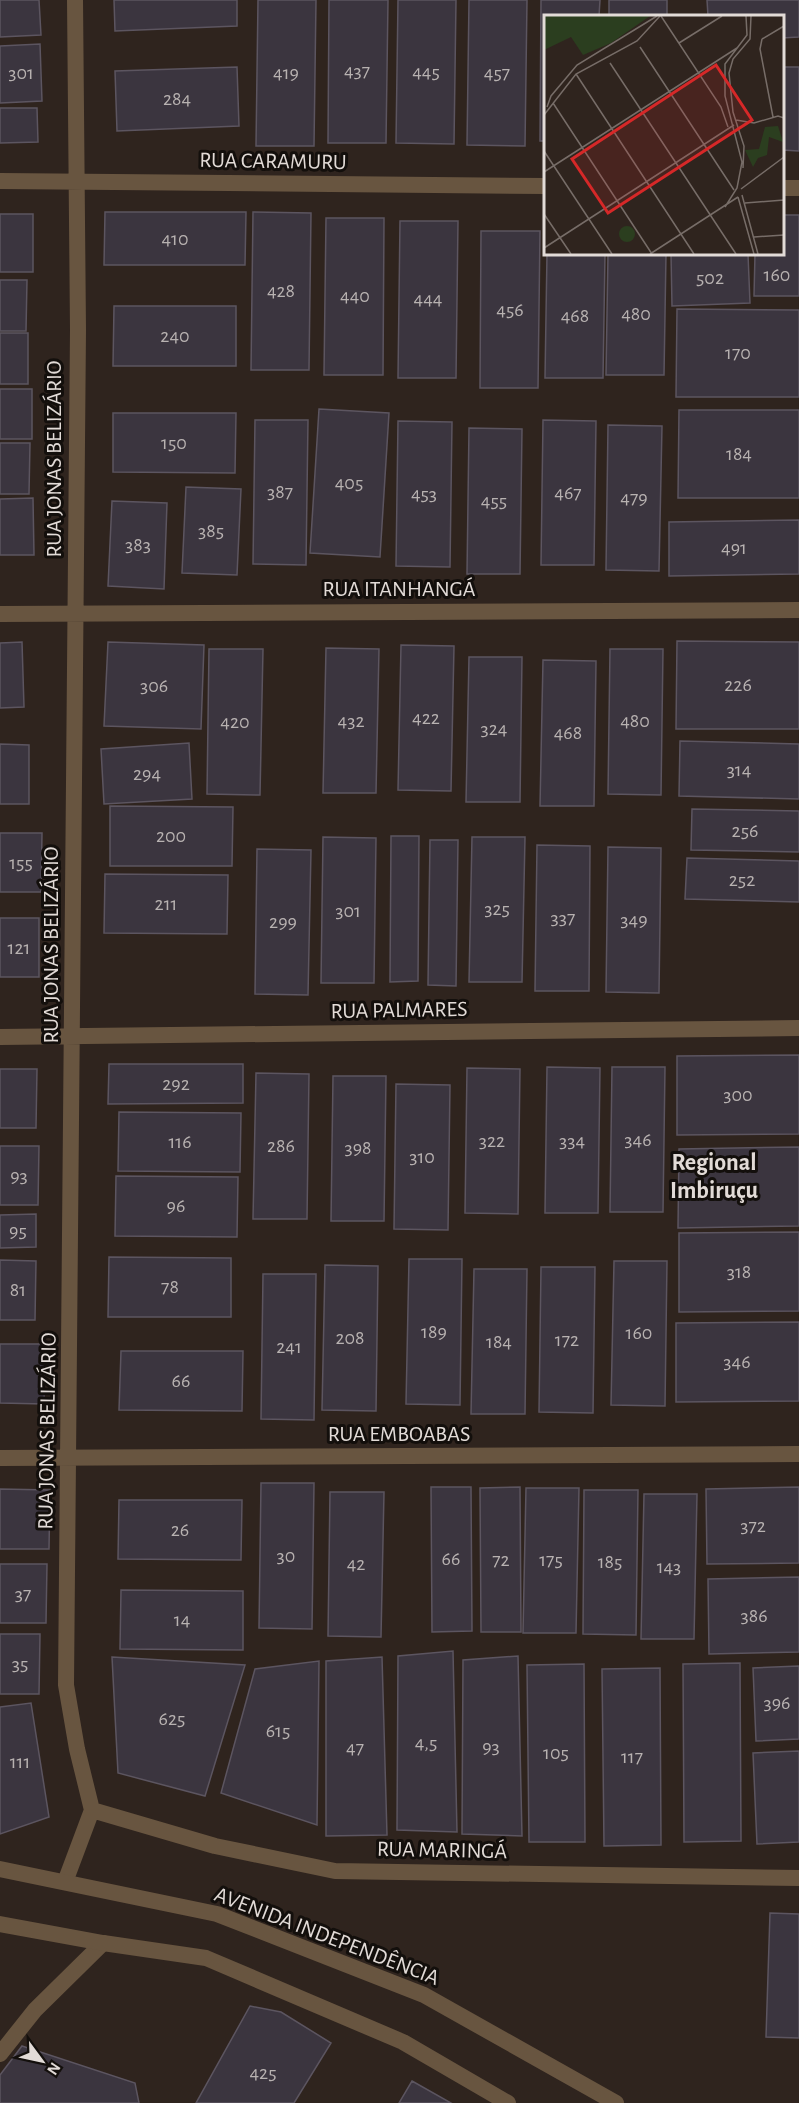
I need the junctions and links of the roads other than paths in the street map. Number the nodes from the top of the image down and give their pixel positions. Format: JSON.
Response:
{"nodes":[{"id":1,"x":75,"y":0,"type":"edge"},
{"id":2,"x":0,"y":181,"type":"edge"},
{"id":3,"x":75,"y":182,"type":"junction"},
{"id":4,"x":544,"y":186,"type":"edge"},
{"id":5,"x":799,"y":610,"type":"edge"},
{"id":6,"x":0,"y":614,"type":"edge"},
{"id":7,"x":75,"y":614,"type":"junction"},
{"id":8,"x":799,"y":1028,"type":"edge"},
{"id":9,"x":0,"y":1037,"type":"edge"},
{"id":10,"x":73,"y":1037,"type":"junction"},
{"id":11,"x":799,"y":1454,"type":"edge"},
{"id":12,"x":0,"y":1458,"type":"edge"},
{"id":13,"x":69,"y":1459,"type":"junction"},
{"id":14,"x":92,"y":1810,"type":"junction"},
{"id":15,"x":0,"y":1869,"type":"edge"},
{"id":16,"x":799,"y":1878,"type":"edge"},
{"id":17,"x":65,"y":1882,"type":"junction"},
{"id":18,"x":0,"y":1924,"type":"edge"},
{"id":19,"x":103,"y":1943,"type":"junction"},
{"id":20,"x":0,"y":2054,"type":"edge"},
{"id":21,"x":508,"y":2103,"type":"edge"},
{"id":22,"x":616,"y":2103,"type":"edge"}],
"edges":[{"from":1,"to":3,"type":"street","name":"RUA JONAS BELIZÁRIO"},
{"from":2,"to":3,"type":"street","name":"RUA CARAMURU"},
{"from":3,"to":4,"type":"street","name":"RUA CARAMURU"},
{"from":3,"to":7,"type":"street","name":"RUA JONAS BELIZÁRIO"},
{"from":5,"to":7,"type":"street","name":"RUA ITANHANGÁ"},
{"from":6,"to":7,"type":"street","name":"RUA ITANHANGÁ"},
{"from":7,"to":10,"type":"street","name":"RUA JONAS BELIZÁRIO"},
{"from":8,"to":10,"type":"street","name":"RUA PALMARES"},
{"from":9,"to":10,"type":"street","name":"RUA PALMARES"},
{"from":10,"to":13,"type":"street","name":"RUA JONAS BELIZÁRIO"},
{"from":11,"to":13,"type":"street","name":"RUA EMBOABAS"},
{"from":12,"to":13,"type":"street","name":"RUA EMBOABAS"},
{"from":13,"to":14,"type":"street","name":"RUA JONAS BELIZÁRIO"},
{"from":14,"to":16,"type":"street","name":"RUA MARINGÁ"},
{"from":14,"to":17,"type":"street"},
{"from":15,"to":17,"type":"street","name":"AVENIDA INDEPENDÊNCIA"},
{"from":17,"to":22,"type":"street","name":"AVENIDA INDEPENDÊNCIA"},
{"from":18,"to":19,"type":"street"},
{"from":19,"to":20,"type":"street"},
{"from":19,"to":21,"type":"street"}]}
